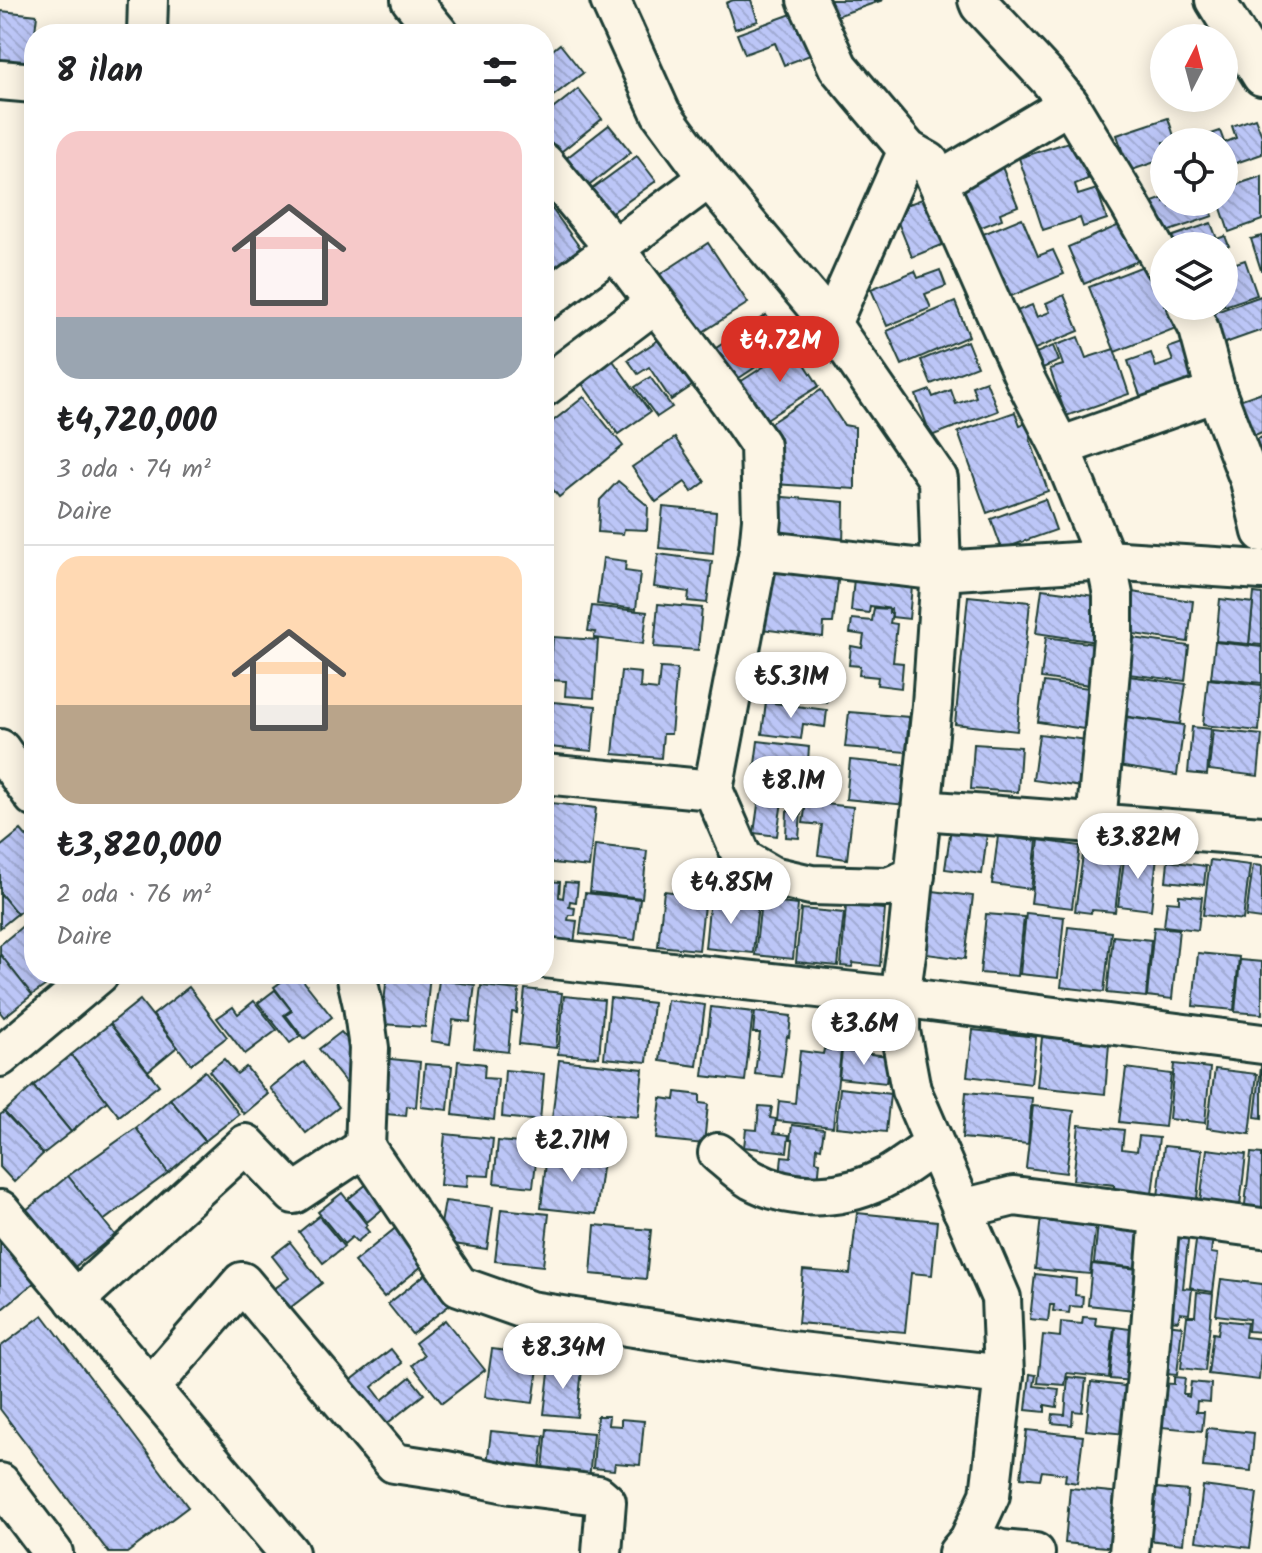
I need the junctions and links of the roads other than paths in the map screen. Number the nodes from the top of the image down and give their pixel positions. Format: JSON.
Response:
{"nodes":[{"id":1,"x":148,"y":0,"type":"edge"},
{"id":2,"x":411,"y":0,"type":"edge"},
{"id":3,"x":610,"y":0,"type":"edge"},
{"id":4,"x":807,"y":0,"type":"edge"},
{"id":5,"x":978,"y":0,"type":"edge"},
{"id":6,"x":1215,"y":0,"type":"edge"},
{"id":7,"x":147,"y":24,"type":"edge"},
{"id":8,"x":431,"y":24,"type":"edge"},
{"id":9,"x":1262,"y":76,"type":"edge"},
{"id":10,"x":0,"y":80,"type":"edge"},
{"id":11,"x":24,"y":82,"type":"edge"},
{"id":12,"x":1069,"y":104,"type":"junction"},
{"id":13,"x":908,"y":150,"type":"junction"},
{"id":14,"x":554,"y":175,"type":"edge"},
{"id":15,"x":709,"y":178,"type":"junction"},
{"id":16,"x":938,"y":182,"type":"junction"},
{"id":17,"x":1150,"y":240,"type":"edge"},
{"id":18,"x":614,"y":248,"type":"junction"},
{"id":19,"x":554,"y":293,"type":"edge"},
{"id":20,"x":655,"y":303,"type":"junction"},
{"id":21,"x":1194,"y":320,"type":"edge"},
{"id":22,"x":831,"y":324,"type":"junction"},
{"id":23,"x":554,"y":379,"type":"edge"},
{"id":24,"x":1216,"y":392,"type":"junction"},
{"id":25,"x":1060,"y":447,"type":"junction"},
{"id":26,"x":1262,"y":532,"type":"edge"},
{"id":27,"x":759,"y":550,"type":"junction"},
{"id":28,"x":1106,"y":560,"type":"junction"},
{"id":29,"x":1262,"y":570,"type":"edge"},
{"id":30,"x":941,"y":571,"type":"junction"},
{"id":31,"x":0,"y":749,"type":"edge"},
{"id":32,"x":554,"y":775,"type":"edge"},
{"id":33,"x":24,"y":783,"type":"edge"},
{"id":34,"x":713,"y":790,"type":"junction"},
{"id":35,"x":922,"y":810,"type":"junction"},
{"id":36,"x":1096,"y":823,"type":"junction"},
{"id":37,"x":1262,"y":836,"type":"edge"},
{"id":38,"x":915,"y":876,"type":"junction"},
{"id":39,"x":554,"y":959,"type":"edge"},
{"id":40,"x":87,"y":984,"type":"edge"},
{"id":41,"x":358,"y":984,"type":"edge"},
{"id":42,"x":900,"y":997,"type":"junction"},
{"id":43,"x":1262,"y":1044,"type":"edge"},
{"id":44,"x":0,"y":1057,"type":"edge"},
{"id":45,"x":934,"y":1145,"type":"junction"},
{"id":46,"x":365,"y":1147,"type":"junction"},
{"id":47,"x":718,"y":1153,"type":"dead end"},
{"id":48,"x":962,"y":1209,"type":"junction"},
{"id":49,"x":0,"y":1210,"type":"edge"},
{"id":50,"x":1160,"y":1215,"type":"junction"},
{"id":51,"x":1262,"y":1228,"type":"edge"},
{"id":52,"x":75,"y":1300,"type":"junction"},
{"id":53,"x":1004,"y":1375,"type":"junction"},
{"id":54,"x":150,"y":1388,"type":"junction"},
{"id":55,"x":0,"y":1483,"type":"edge"},
{"id":56,"x":964,"y":1546,"type":"edge"},
{"id":57,"x":53,"y":1553,"type":"edge"},
{"id":58,"x":289,"y":1553,"type":"edge"},
{"id":59,"x":602,"y":1553,"type":"edge"},
{"id":60,"x":1035,"y":1553,"type":"edge"},
{"id":61,"x":1129,"y":1553,"type":"edge"}],
"edges":[{"from":1,"to":7,"type":"street"},
{"from":2,"to":8,"type":"street"},
{"from":3,"to":15,"type":"street"},
{"from":4,"to":13,"type":"street"},
{"from":5,"to":12,"type":"street"},
{"from":6,"to":9,"type":"street"},
{"from":10,"to":11,"type":"street"},
{"from":12,"to":16,"type":"street"},
{"from":12,"to":17,"type":"street"},
{"from":13,"to":16,"type":"street"},
{"from":13,"to":22,"type":"street"},
{"from":14,"to":18,"type":"street"},
{"from":15,"to":18,"type":"street"},
{"from":15,"to":22,"type":"street"},
{"from":16,"to":25,"type":"street"},
{"from":18,"to":19,"type":"street"},
{"from":18,"to":20,"type":"street"},
{"from":20,"to":23,"type":"street"},
{"from":20,"to":27,"type":"street"},
{"from":21,"to":24,"type":"street"},
{"from":22,"to":30,"type":"street"},
{"from":24,"to":25,"type":"street"},
{"from":24,"to":26,"type":"street"},
{"from":25,"to":28,"type":"street"},
{"from":27,"to":30,"type":"street"},
{"from":27,"to":34,"type":"street"},
{"from":28,"to":29,"type":"street"},
{"from":28,"to":30,"type":"street"},
{"from":28,"to":36,"type":"street"},
{"from":30,"to":35,"type":"street"},
{"from":31,"to":33,"type":"street"},
{"from":32,"to":34,"type":"street"},
{"from":34,"to":38,"type":"street"},
{"from":35,"to":36,"type":"street"},
{"from":35,"to":38,"type":"street"},
{"from":36,"to":37,"type":"street"},
{"from":38,"to":42,"type":"street"},
{"from":39,"to":42,"type":"street"},
{"from":40,"to":44,"type":"street"},
{"from":41,"to":46,"type":"street"},
{"from":42,"to":43,"type":"street"},
{"from":42,"to":45,"type":"street"},
{"from":45,"to":47,"type":"street"},
{"from":45,"to":48,"type":"street"},
{"from":46,"to":52,"type":"street"},
{"from":46,"to":53,"type":"street"},
{"from":48,"to":50,"type":"street"},
{"from":48,"to":53,"type":"street"},
{"from":49,"to":52,"type":"street"},
{"from":50,"to":51,"type":"street"},
{"from":50,"to":61,"type":"street"},
{"from":52,"to":54,"type":"street"},
{"from":53,"to":56,"type":"street"},
{"from":54,"to":58,"type":"street"},
{"from":54,"to":59,"type":"street"},
{"from":55,"to":57,"type":"street"},
{"from":56,"to":60,"type":"street"}]}
